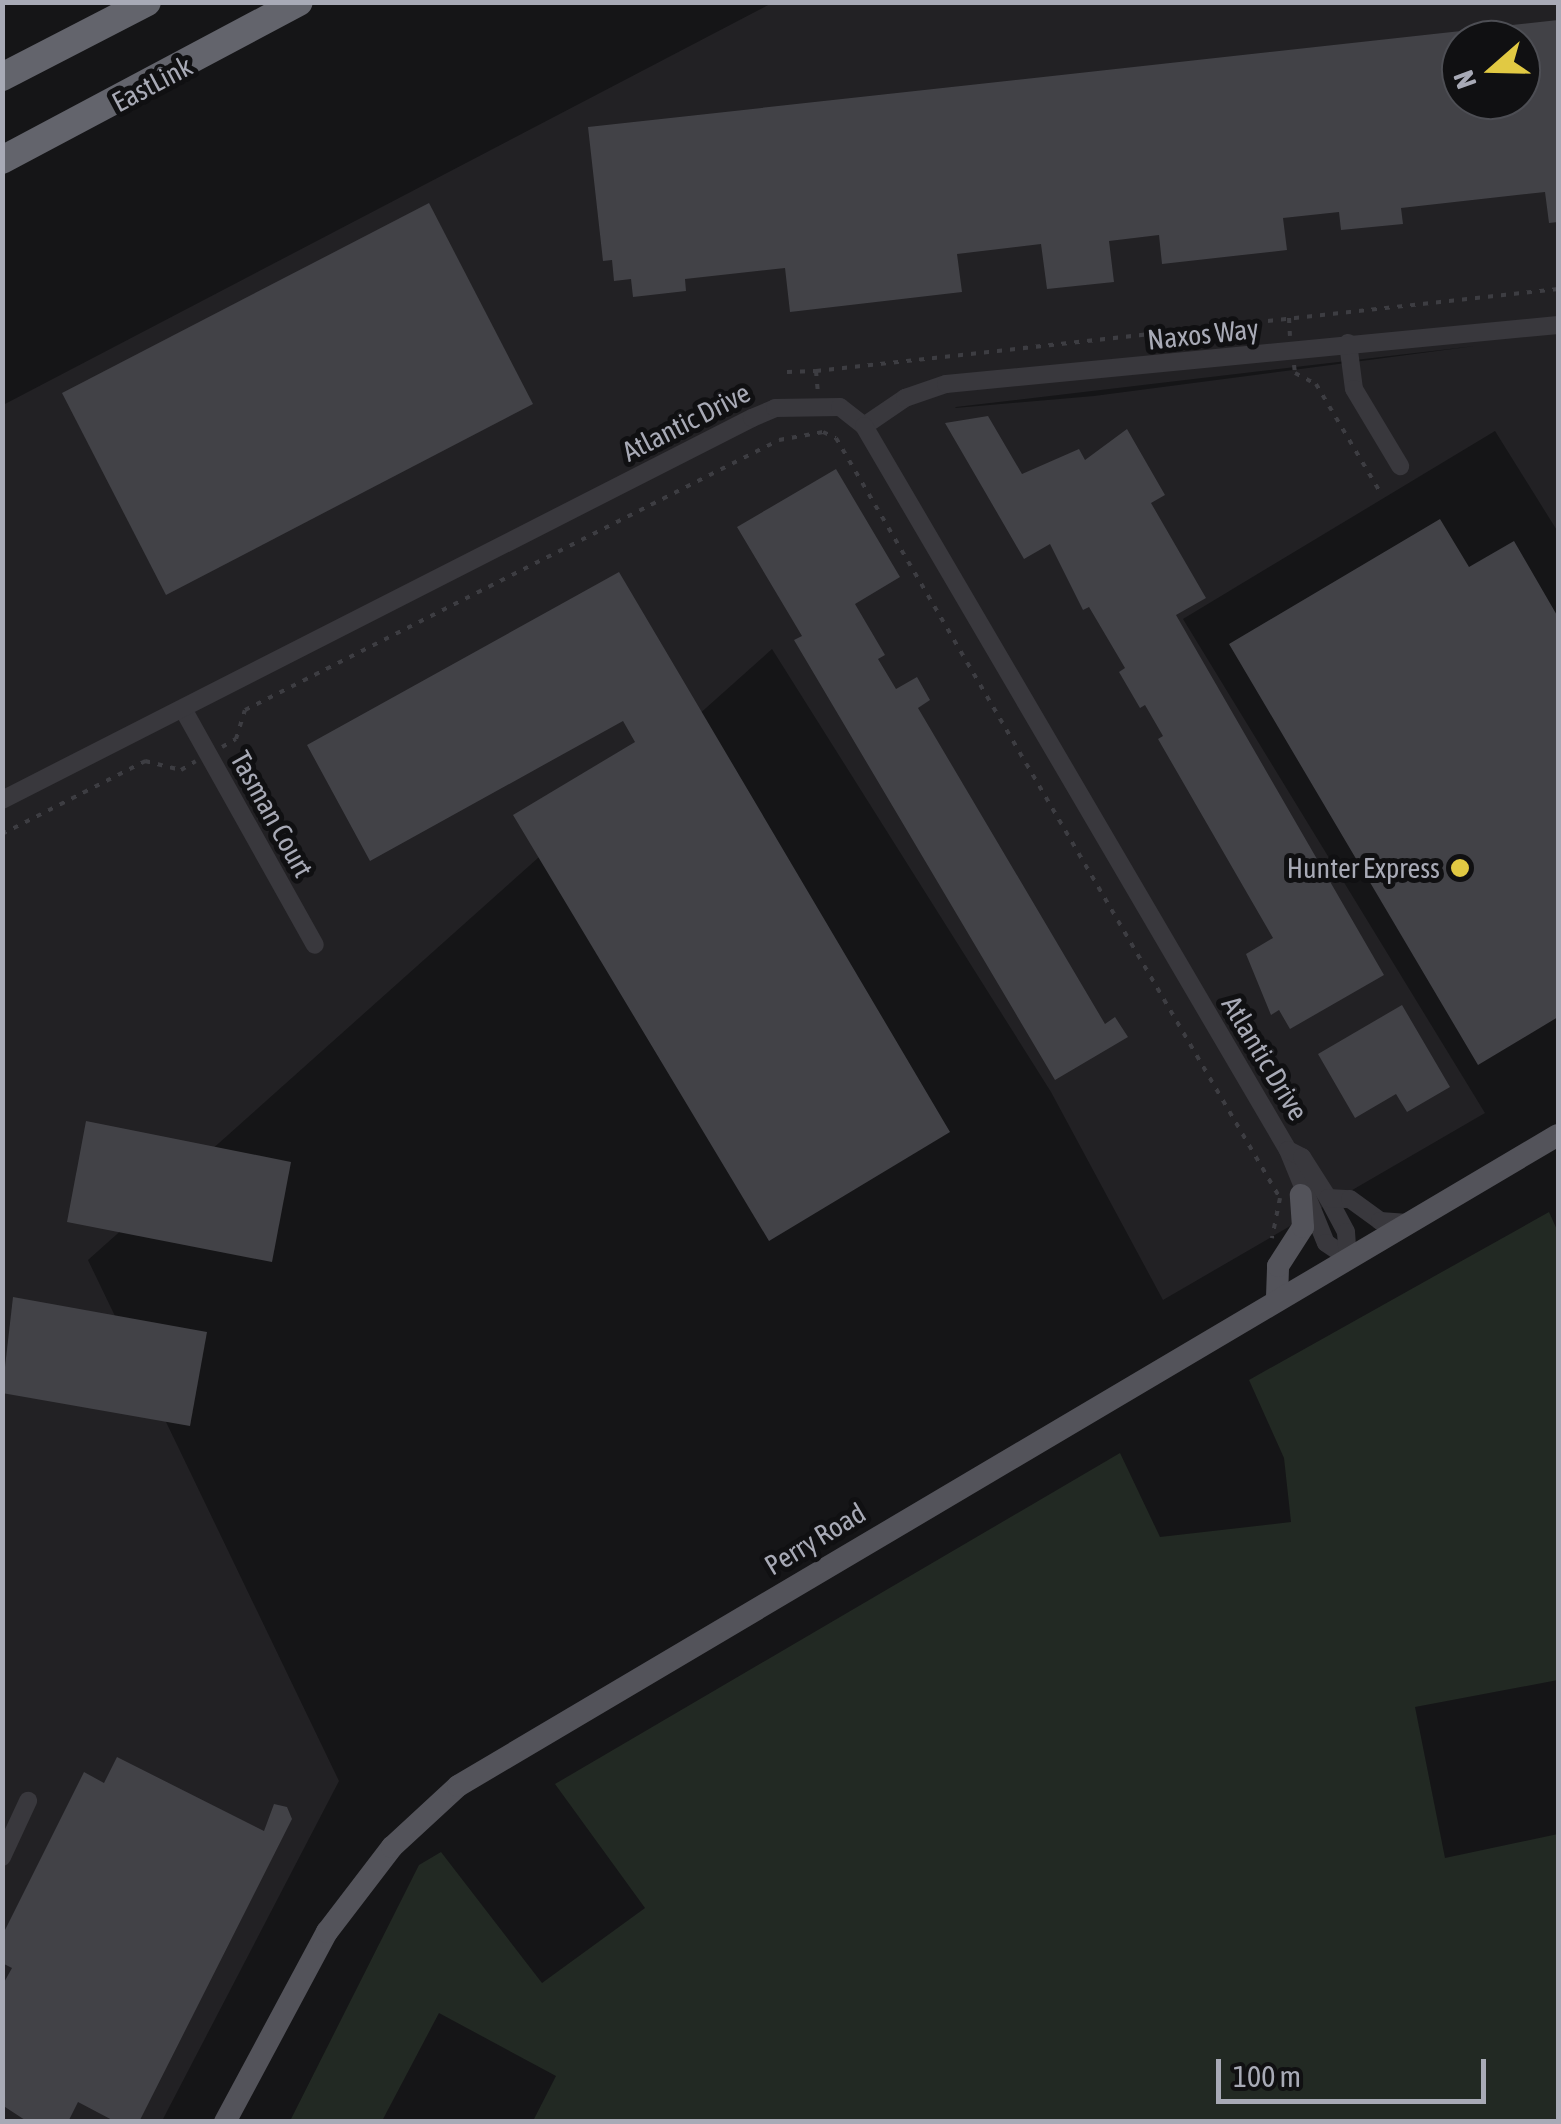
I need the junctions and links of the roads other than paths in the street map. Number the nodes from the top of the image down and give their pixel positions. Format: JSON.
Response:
{"nodes":[{"id":1,"x":147,"y":2,"type":"edge"},
{"id":2,"x":299,"y":2,"type":"edge"},
{"id":3,"x":2,"y":77,"type":"edge"},
{"id":4,"x":2,"y":160,"type":"edge"},
{"id":5,"x":1558,"y":325,"type":"edge"},
{"id":6,"x":1348,"y":343,"type":"junction"},
{"id":7,"x":864,"y":426,"type":"junction"},
{"id":8,"x":1400,"y":466,"type":"dead end"},
{"id":9,"x":183,"y":709,"type":"junction"},
{"id":10,"x":2,"y":800,"type":"edge"},
{"id":11,"x":314,"y":945,"type":"dead end"},
{"id":12,"x":1558,"y":1135,"type":"edge"},
{"id":13,"x":1288,"y":1150,"type":"junction"},
{"id":14,"x":1301,"y":1196,"type":"junction"},
{"id":15,"x":1328,"y":1198,"type":"junction"},
{"id":16,"x":1408,"y":1223,"type":"junction"},
{"id":17,"x":1348,"y":1258,"type":"junction"},
{"id":18,"x":1278,"y":1296,"type":"junction"},
{"id":19,"x":28,"y":1802,"type":"dead end"},
{"id":20,"x":2,"y":1857,"type":"edge"},
{"id":21,"x":224,"y":2122,"type":"edge"}],
"edges":[{"from":1,"to":3,"type":"highway"},
{"from":2,"to":4,"type":"highway","name":"EastLink"},
{"from":5,"to":6,"type":"street","name":"Naxos Way"},
{"from":6,"to":7,"type":"street","name":"Naxos Way"},
{"from":6,"to":8,"type":"street"},
{"from":7,"to":9,"type":"street","name":"Atlantic Drive"},
{"from":7,"to":13,"type":"street","name":"Atlantic Drive"},
{"from":9,"to":10,"type":"street","name":"Atlantic Drive"},
{"from":9,"to":11,"type":"street","name":"Tasman Court"},
{"from":12,"to":16,"type":"main road","name":"Perry Road"},
{"from":13,"to":14,"type":"street","name":"Atlantic Drive"},
{"from":13,"to":15,"type":"street","name":"Atlantic Drive"},
{"from":14,"to":17,"type":"street","name":"Atlantic Drive"},
{"from":14,"to":18,"type":"main road"},
{"from":15,"to":16,"type":"street"},
{"from":15,"to":17,"type":"street","name":"Atlantic Drive"},
{"from":16,"to":17,"type":"main road","name":"Perry Road"},
{"from":17,"to":18,"type":"main road","name":"Perry Road"},
{"from":18,"to":21,"type":"main road","name":"Perry Road"},
{"from":19,"to":20,"type":"street"}]}
